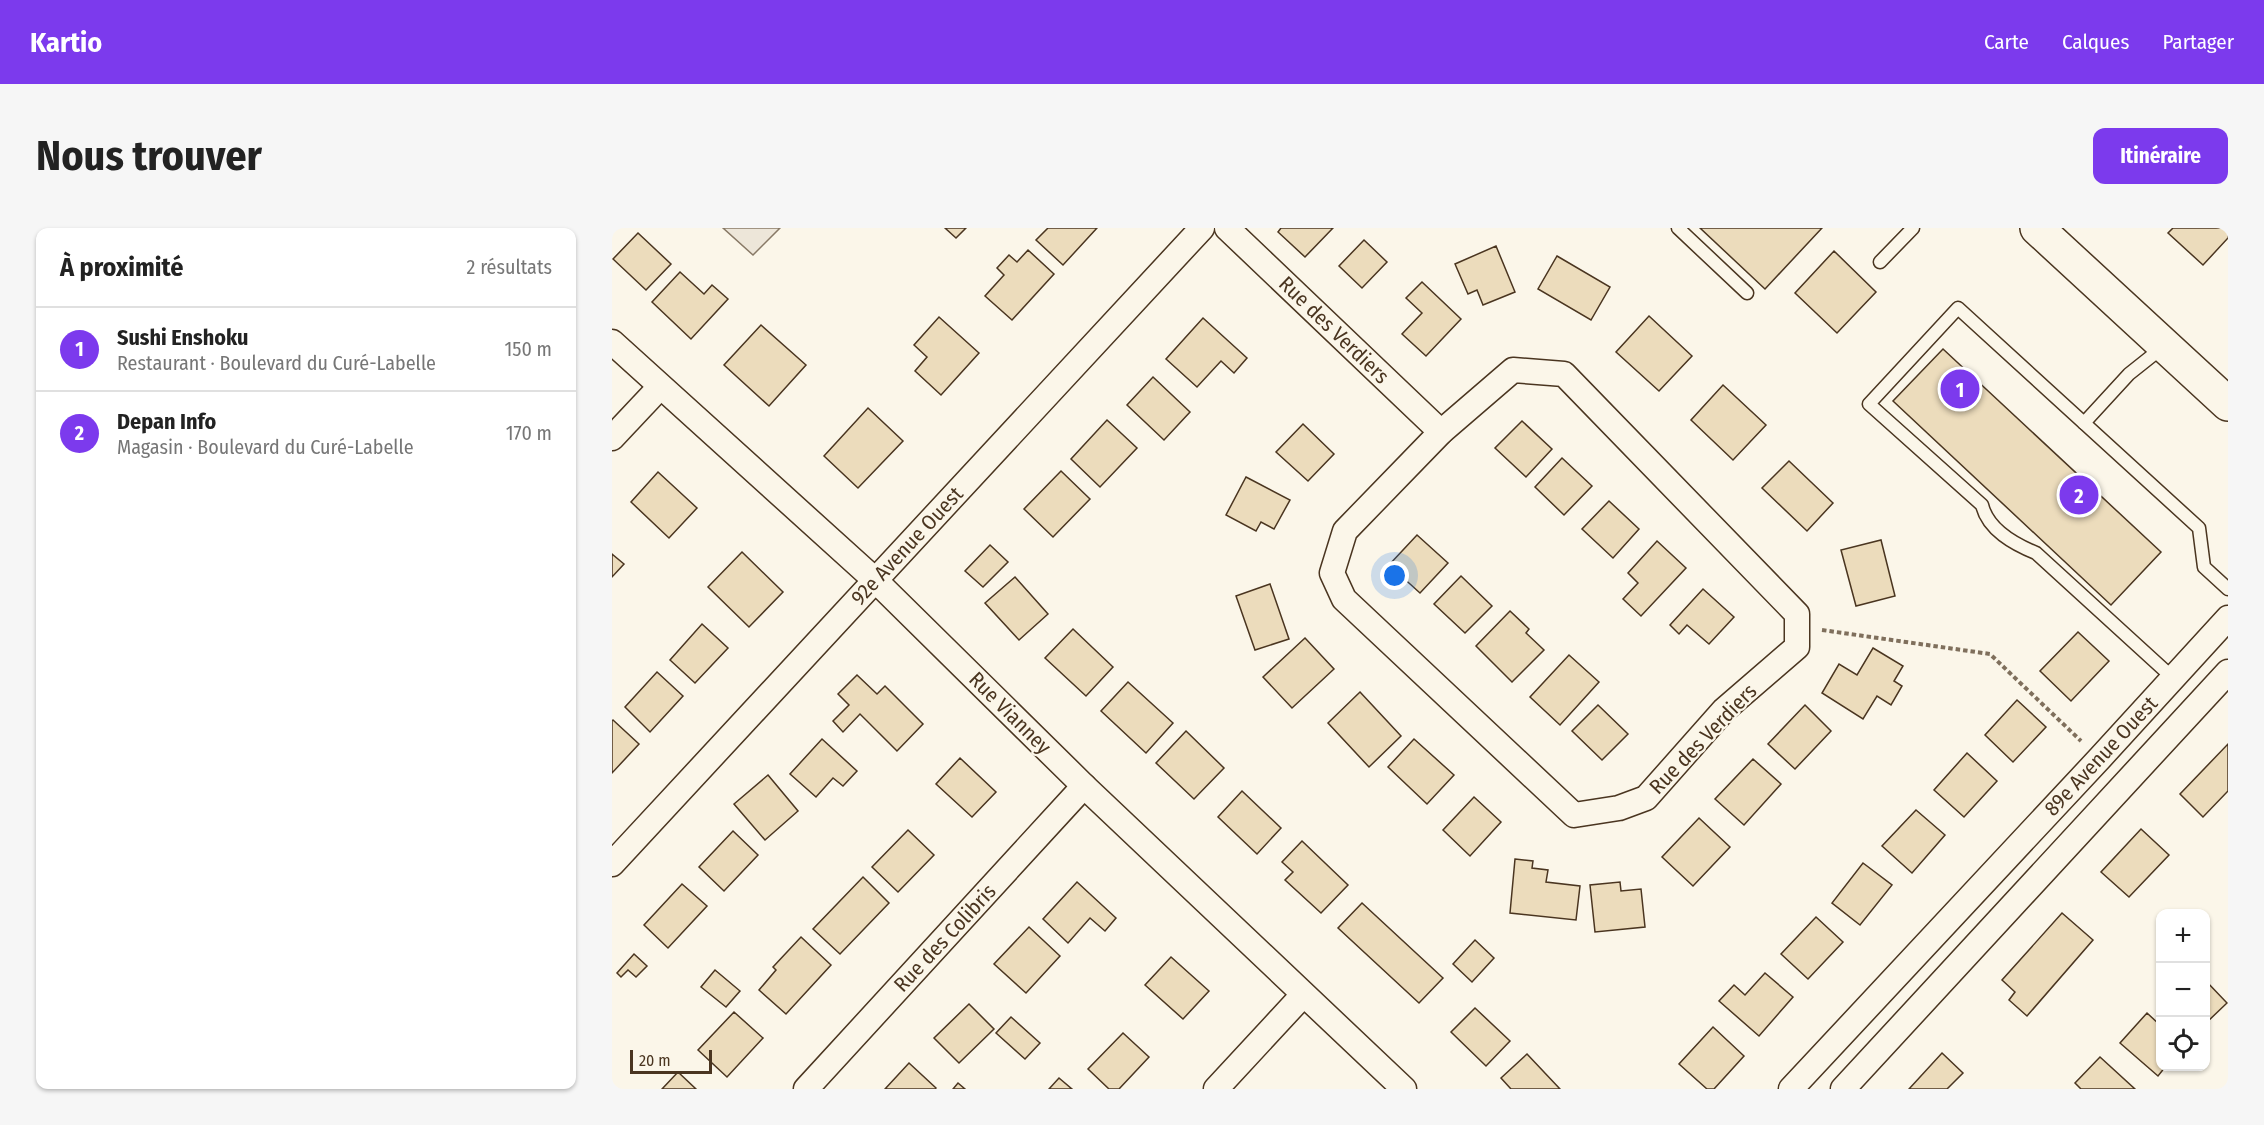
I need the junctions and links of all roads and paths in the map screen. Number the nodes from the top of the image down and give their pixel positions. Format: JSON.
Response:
{"nodes":[{"id":1,"x":1202,"y":228,"type":"edge"},
{"id":2,"x":1227,"y":228,"type":"edge"},
{"id":3,"x":1678,"y":228,"type":"edge"},
{"id":4,"x":1913,"y":228,"type":"edge"},
{"id":5,"x":2037,"y":228,"type":"edge"},
{"id":6,"x":1880,"y":262,"type":"dead end"},
{"id":7,"x":1747,"y":293,"type":"dead end"},
{"id":8,"x":612,"y":342,"type":"edge"},
{"id":9,"x":2165,"y":345,"type":"junction"},
{"id":10,"x":660,"y":387,"type":"junction"},
{"id":11,"x":2228,"y":404,"type":"edge"},
{"id":12,"x":2084,"y":423,"type":"junction"},
{"id":13,"x":1441,"y":432,"type":"junction"},
{"id":14,"x":612,"y":438,"type":"edge"},
{"id":15,"x":875,"y":580,"type":"junction"},
{"id":16,"x":2228,"y":589,"type":"edge"},
{"id":17,"x":2228,"y":618,"type":"edge"},
{"id":18,"x":1818,"y":630,"type":"dead end"},
{"id":19,"x":2228,"y":672,"type":"edge"},
{"id":20,"x":2173,"y":678,"type":"junction"},
{"id":21,"x":2086,"y":747,"type":"dead end"},
{"id":22,"x":1084,"y":786,"type":"junction"},
{"id":23,"x":612,"y":864,"type":"edge"},
{"id":24,"x":1972,"y":893,"type":"junction"},
{"id":25,"x":2001,"y":920,"type":"junction"},
{"id":26,"x":1303,"y":995,"type":"junction"},
{"id":27,"x":806,"y":1089,"type":"edge"},
{"id":28,"x":1216,"y":1089,"type":"edge"},
{"id":29,"x":1404,"y":1089,"type":"edge"},
{"id":30,"x":1791,"y":1089,"type":"edge"},
{"id":31,"x":1844,"y":1089,"type":"edge"}],
"edges":[{"from":1,"to":15,"type":"street","name":"92e Avenue Ouest"},
{"from":2,"to":13,"type":"street","name":"Rue des Verdiers"},
{"from":3,"to":7,"type":"lane"},
{"from":4,"to":6,"type":"lane"},
{"from":5,"to":9,"type":"main road"},
{"from":8,"to":10,"type":"street","name":"Rue Vianney"},
{"from":9,"to":11,"type":"main road"},
{"from":9,"to":12,"type":"lane"},
{"from":10,"to":14,"type":"street"},
{"from":10,"to":15,"type":"street","name":"Rue Vianney"},
{"from":12,"to":16,"type":"lane"},
{"from":12,"to":20,"type":"lane"},
{"from":13,"to":13,"type":"street","name":"Rue des Verdiers"},
{"from":15,"to":22,"type":"street","name":"Rue Vianney"},
{"from":15,"to":23,"type":"street","name":"92e Avenue Ouest"},
{"from":17,"to":20,"type":"street","name":"89e Avenue Ouest"},
{"from":18,"to":21,"type":"path"},
{"from":19,"to":25,"type":"street","name":"89e Avenue Ouest"},
{"from":20,"to":24,"type":"street","name":"89e Avenue Ouest"},
{"from":22,"to":26,"type":"street","name":"Rue Vianney"},
{"from":22,"to":27,"type":"street","name":"Rue des Colibris"},
{"from":24,"to":25,"type":"street"},
{"from":24,"to":30,"type":"street","name":"89e Avenue Ouest"},
{"from":25,"to":31,"type":"street","name":"89e Avenue Ouest"},
{"from":26,"to":28,"type":"street"},
{"from":26,"to":29,"type":"street","name":"Rue Vianney"}]}
